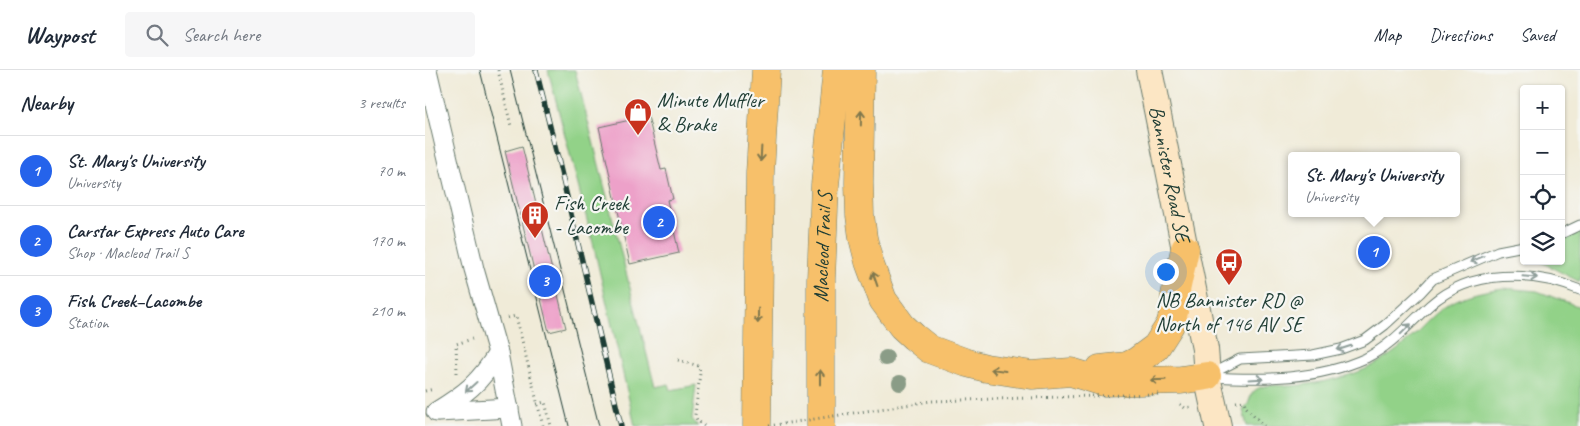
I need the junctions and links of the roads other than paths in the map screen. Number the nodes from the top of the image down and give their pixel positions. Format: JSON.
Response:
{"nodes":[{"id":1,"x":427,"y":70,"type":"edge"},
{"id":2,"x":766,"y":70,"type":"edge"},
{"id":3,"x":837,"y":70,"type":"edge"},
{"id":4,"x":861,"y":70,"type":"edge"},
{"id":5,"x":1149,"y":70,"type":"edge"},
{"id":6,"x":1580,"y":225,"type":"edge"},
{"id":7,"x":1565,"y":232,"type":"edge"},
{"id":8,"x":1520,"y":247,"type":"edge"},
{"id":9,"x":1185,"y":249,"type":"junction"},
{"id":10,"x":1580,"y":290,"type":"edge"},
{"id":11,"x":498,"y":353,"type":"junction"},
{"id":12,"x":1071,"y":372,"type":"junction"},
{"id":13,"x":1207,"y":376,"type":"junction"},
{"id":14,"x":430,"y":412,"type":"edge"},
{"id":15,"x":511,"y":417,"type":"edge"},
{"id":16,"x":757,"y":426,"type":"edge"},
{"id":17,"x":821,"y":426,"type":"edge"},
{"id":18,"x":1218,"y":426,"type":"edge"}],
"edges":[{"from":1,"to":11,"type":"street"},
{"from":2,"to":16,"type":"highway","one_way":true},
{"from":17,"to":3,"type":"highway","name":"Macleod Trail S","one_way":true},
{"from":12,"to":4,"type":"highway","one_way":true},
{"from":5,"to":9,"type":"street","name":"Bannister Road SE"},
{"from":6,"to":7,"type":"lane"},
{"from":8,"to":13,"type":"lane","one_way":true},
{"from":9,"to":12,"type":"highway"},
{"from":9,"to":13,"type":"street","name":"Bannister Road SE"},
{"from":13,"to":10,"type":"lane","one_way":true},
{"from":11,"to":14,"type":"street","one_way":true},
{"from":11,"to":15,"type":"street"},
{"from":13,"to":12,"type":"highway","one_way":true},
{"from":13,"to":18,"type":"street","name":"Bannister Road SE"},
{"from":14,"to":15,"type":"street"}]}
